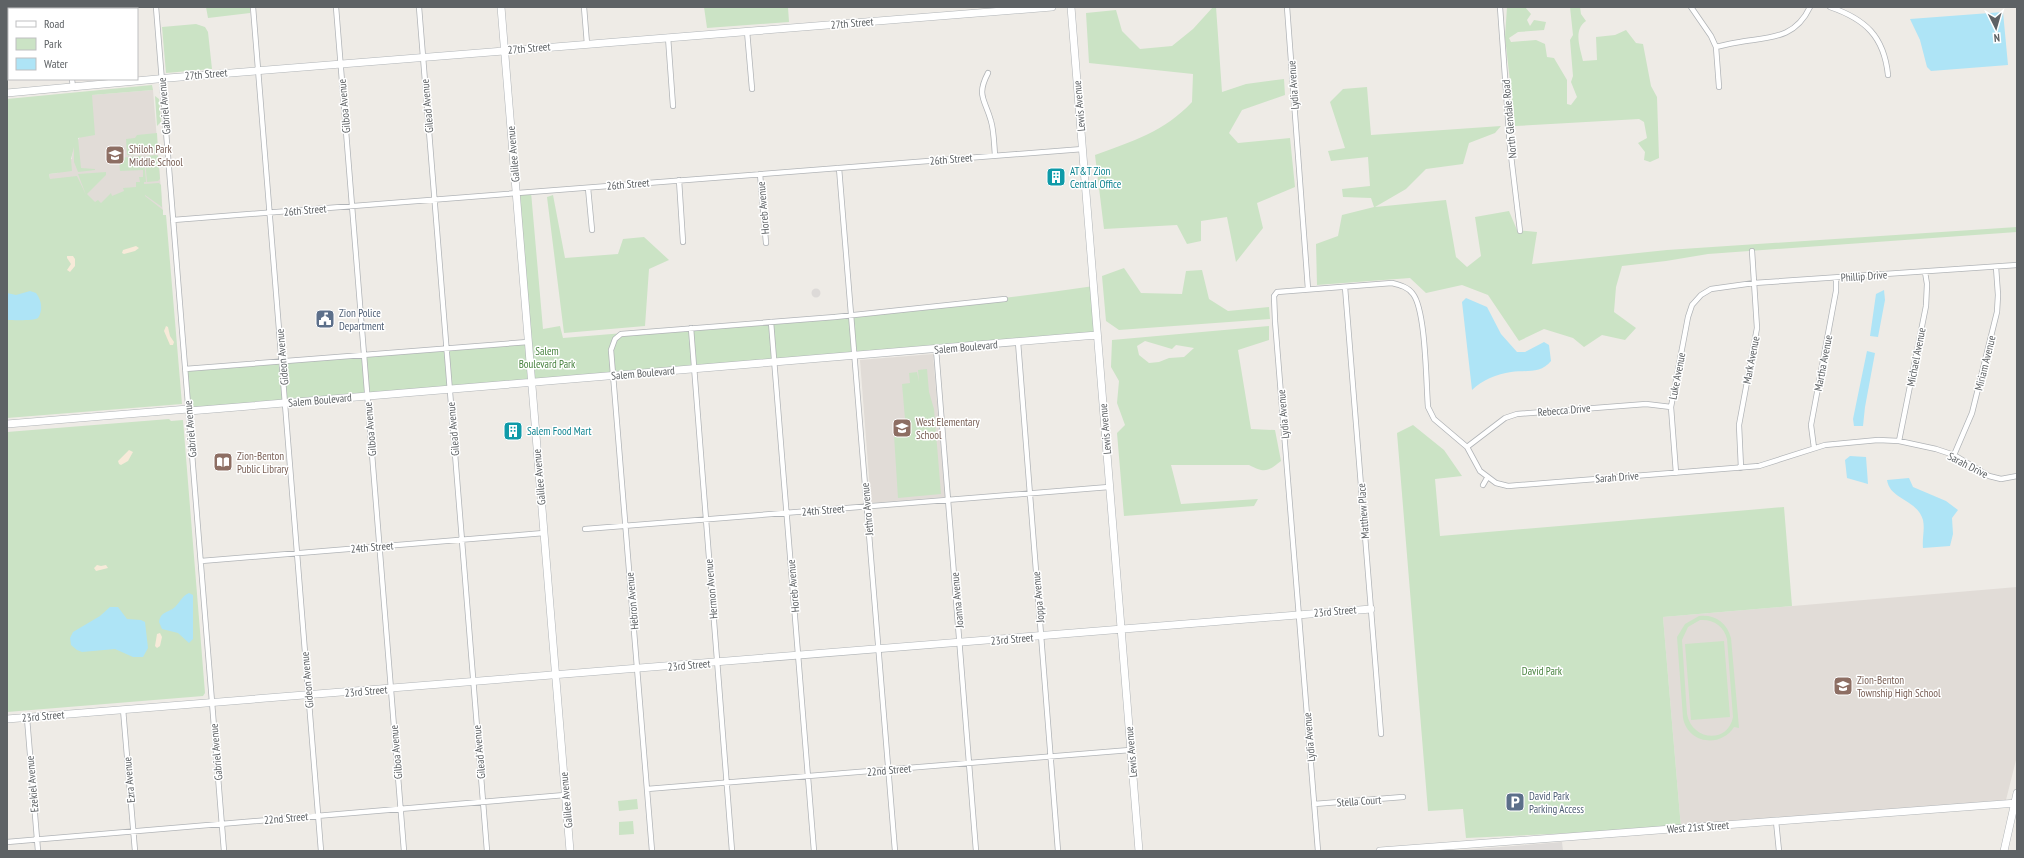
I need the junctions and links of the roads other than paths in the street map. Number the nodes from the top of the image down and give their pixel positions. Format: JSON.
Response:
{"nodes":[{"id":1,"x":156,"y":7,"type":"edge"},
{"id":2,"x":253,"y":7,"type":"edge"},
{"id":3,"x":336,"y":7,"type":"edge"},
{"id":4,"x":419,"y":7,"type":"edge"},
{"id":5,"x":501,"y":7,"type":"edge"},
{"id":6,"x":584,"y":7,"type":"edge"},
{"id":7,"x":1052,"y":7,"type":"edge"},
{"id":8,"x":1071,"y":7,"type":"edge"},
{"id":9,"x":1287,"y":7,"type":"edge"},
{"id":10,"x":1500,"y":7,"type":"edge"},
{"id":11,"x":1691,"y":7,"type":"edge"},
{"id":12,"x":1810,"y":7,"type":"edge"},
{"id":13,"x":1830,"y":7,"type":"edge"},
{"id":14,"x":747,"y":31,"type":"junction"},
{"id":15,"x":668,"y":37,"type":"junction"},
{"id":16,"x":587,"y":44,"type":"junction"},
{"id":17,"x":1716,"y":47,"type":"junction"},
{"id":18,"x":504,"y":50,"type":"junction"},
{"id":19,"x":423,"y":57,"type":"junction"},
{"id":20,"x":340,"y":64,"type":"junction"},
{"id":21,"x":258,"y":70,"type":"junction"},
{"id":22,"x":988,"y":73,"type":"dead end"},
{"id":23,"x":1888,"y":75,"type":"dead end"},
{"id":24,"x":162,"y":78,"type":"junction"},
{"id":25,"x":72,"y":80,"type":"edge"},
{"id":26,"x":1719,"y":87,"type":"dead end"},
{"id":27,"x":73,"y":88,"type":"junction"},
{"id":28,"x":752,"y":89,"type":"dead end"},
{"id":29,"x":7,"y":93,"type":"edge"},
{"id":30,"x":673,"y":106,"type":"dead end"},
{"id":31,"x":1083,"y":149,"type":"junction"},
{"id":32,"x":995,"y":155,"type":"junction"},
{"id":33,"x":839,"y":168,"type":"junction"},
{"id":34,"x":760,"y":174,"type":"junction"},
{"id":35,"x":679,"y":180,"type":"junction"},
{"id":36,"x":588,"y":188,"type":"junction"},
{"id":37,"x":516,"y":193,"type":"junction"},
{"id":38,"x":434,"y":200,"type":"junction"},
{"id":39,"x":352,"y":206,"type":"junction"},
{"id":40,"x":270,"y":213,"type":"junction"},
{"id":41,"x":173,"y":220,"type":"junction"},
{"id":42,"x":592,"y":230,"type":"dead end"},
{"id":43,"x":1520,"y":231,"type":"dead end"},
{"id":44,"x":683,"y":242,"type":"dead end"},
{"id":45,"x":766,"y":242,"type":"dead end"},
{"id":46,"x":1752,"y":251,"type":"dead end"},
{"id":47,"x":2017,"y":265,"type":"edge"},
{"id":48,"x":1996,"y":267,"type":"junction"},
{"id":49,"x":1925,"y":272,"type":"junction"},
{"id":50,"x":1836,"y":278,"type":"junction"},
{"id":51,"x":1754,"y":283,"type":"junction"},
{"id":52,"x":1345,"y":287,"type":"junction"},
{"id":53,"x":1308,"y":289,"type":"junction"},
{"id":54,"x":1710,"y":289,"type":"joint"},
{"id":55,"x":1005,"y":299,"type":"dead end"},
{"id":56,"x":850,"y":314,"type":"junction"},
{"id":57,"x":771,"y":322,"type":"junction"},
{"id":58,"x":691,"y":328,"type":"junction"},
{"id":59,"x":1098,"y":335,"type":"junction"},
{"id":60,"x":528,"y":342,"type":"junction"},
{"id":61,"x":1018,"y":342,"type":"junction"},
{"id":62,"x":446,"y":348,"type":"junction"},
{"id":63,"x":936,"y":349,"type":"junction"},
{"id":64,"x":364,"y":355,"type":"junction"},
{"id":65,"x":854,"y":356,"type":"junction"},
{"id":66,"x":282,"y":361,"type":"junction"},
{"id":67,"x":774,"y":362,"type":"junction"},
{"id":68,"x":185,"y":369,"type":"junction"},
{"id":69,"x":694,"y":369,"type":"junction"},
{"id":70,"x":613,"y":376,"type":"junction"},
{"id":71,"x":532,"y":383,"type":"junction"},
{"id":72,"x":450,"y":390,"type":"junction"},
{"id":73,"x":367,"y":396,"type":"junction"},
{"id":74,"x":285,"y":403,"type":"junction"},
{"id":75,"x":1671,"y":407,"type":"junction"},
{"id":76,"x":188,"y":410,"type":"junction"},
{"id":77,"x":7,"y":424,"type":"edge"},
{"id":78,"x":1899,"y":442,"type":"junction"},
{"id":79,"x":1467,"y":447,"type":"junction"},
{"id":80,"x":1814,"y":448,"type":"junction"},
{"id":81,"x":1954,"y":456,"type":"junction"},
{"id":82,"x":1741,"y":468,"type":"junction"},
{"id":83,"x":1676,"y":473,"type":"junction"},
{"id":84,"x":2017,"y":476,"type":"edge"},
{"id":85,"x":1487,"y":478,"type":"junction"},
{"id":86,"x":1482,"y":485,"type":"dead end"},
{"id":87,"x":1110,"y":487,"type":"junction"},
{"id":88,"x":1030,"y":493,"type":"junction"},
{"id":89,"x":948,"y":500,"type":"junction"},
{"id":90,"x":867,"y":506,"type":"junction"},
{"id":91,"x":787,"y":513,"type":"junction"},
{"id":92,"x":706,"y":519,"type":"junction"},
{"id":93,"x":626,"y":526,"type":"junction"},
{"id":94,"x":585,"y":530,"type":"dead end"},
{"id":95,"x":544,"y":533,"type":"junction"},
{"id":96,"x":462,"y":540,"type":"junction"},
{"id":97,"x":379,"y":546,"type":"junction"},
{"id":98,"x":297,"y":553,"type":"junction"},
{"id":99,"x":201,"y":561,"type":"junction"},
{"id":100,"x":1371,"y":608,"type":"junction"},
{"id":101,"x":1299,"y":614,"type":"junction"},
{"id":102,"x":1121,"y":630,"type":"junction"},
{"id":103,"x":1041,"y":637,"type":"junction"},
{"id":104,"x":960,"y":643,"type":"junction"},
{"id":105,"x":878,"y":650,"type":"junction"},
{"id":106,"x":798,"y":656,"type":"junction"},
{"id":107,"x":717,"y":663,"type":"junction"},
{"id":108,"x":637,"y":669,"type":"junction"},
{"id":109,"x":556,"y":676,"type":"junction"},
{"id":110,"x":474,"y":682,"type":"junction"},
{"id":111,"x":391,"y":689,"type":"junction"},
{"id":112,"x":308,"y":696,"type":"junction"},
{"id":113,"x":212,"y":704,"type":"junction"},
{"id":114,"x":123,"y":709,"type":"junction"},
{"id":115,"x":27,"y":718,"type":"junction"},
{"id":116,"x":7,"y":719,"type":"edge"},
{"id":117,"x":1381,"y":734,"type":"dead end"},
{"id":118,"x":1130,"y":750,"type":"junction"},
{"id":119,"x":1050,"y":756,"type":"junction"},
{"id":120,"x":970,"y":763,"type":"junction"},
{"id":121,"x":888,"y":770,"type":"junction"},
{"id":122,"x":808,"y":776,"type":"junction"},
{"id":123,"x":726,"y":782,"type":"junction"},
{"id":124,"x":647,"y":789,"type":"junction"},
{"id":125,"x":2017,"y":793,"type":"edge"},
{"id":126,"x":565,"y":795,"type":"junction"},
{"id":127,"x":1403,"y":797,"type":"dead end"},
{"id":128,"x":483,"y":802,"type":"junction"},
{"id":129,"x":1314,"y":804,"type":"junction"},
{"id":130,"x":2016,"y":804,"type":"edge"},
{"id":131,"x":401,"y":809,"type":"junction"},
{"id":132,"x":318,"y":816,"type":"junction"},
{"id":133,"x":1776,"y":821,"type":"junction"},
{"id":134,"x":222,"y":824,"type":"junction"},
{"id":135,"x":133,"y":831,"type":"junction"},
{"id":136,"x":37,"y":839,"type":"junction"},
{"id":137,"x":7,"y":842,"type":"edge"},
{"id":138,"x":38,"y":851,"type":"edge"},
{"id":139,"x":135,"y":851,"type":"edge"},
{"id":140,"x":224,"y":851,"type":"edge"},
{"id":141,"x":321,"y":851,"type":"edge"},
{"id":142,"x":404,"y":851,"type":"edge"},
{"id":143,"x":487,"y":851,"type":"edge"},
{"id":144,"x":570,"y":851,"type":"edge"},
{"id":145,"x":652,"y":851,"type":"edge"},
{"id":146,"x":732,"y":851,"type":"edge"},
{"id":147,"x":814,"y":851,"type":"edge"},
{"id":148,"x":895,"y":851,"type":"edge"},
{"id":149,"x":976,"y":851,"type":"edge"},
{"id":150,"x":1058,"y":851,"type":"edge"},
{"id":151,"x":1139,"y":851,"type":"edge"},
{"id":152,"x":1318,"y":851,"type":"edge"},
{"id":153,"x":1380,"y":851,"type":"edge"},
{"id":154,"x":1778,"y":851,"type":"edge"},
{"id":155,"x":2004,"y":851,"type":"edge"}],
"edges":[{"from":1,"to":24,"type":"street","name":"Gabriel Avenue"},
{"from":2,"to":21,"type":"street","name":"Gideon Avenue"},
{"from":3,"to":20,"type":"street","name":"Gilboa Avenue"},
{"from":4,"to":19,"type":"street","name":"Gilead Avenue"},
{"from":5,"to":18,"type":"street","name":"Galilee Avenue"},
{"from":6,"to":16,"type":"street"},
{"from":7,"to":14,"type":"street","name":"27th Street"},
{"from":8,"to":31,"type":"street","name":"Lewis Avenue"},
{"from":9,"to":53,"type":"street","name":"Lydia Avenue"},
{"from":10,"to":43,"type":"street","name":"North Glendale Road"},
{"from":11,"to":17,"type":"street"},
{"from":12,"to":17,"type":"street"},
{"from":13,"to":23,"type":"street"},
{"from":14,"to":15,"type":"street","name":"27th Street"},
{"from":14,"to":28,"type":"street"},
{"from":15,"to":16,"type":"street","name":"27th Street"},
{"from":15,"to":30,"type":"street"},
{"from":16,"to":18,"type":"street","name":"27th Street"},
{"from":17,"to":26,"type":"street"},
{"from":18,"to":19,"type":"street","name":"27th Street"},
{"from":18,"to":37,"type":"street","name":"Galilee Avenue"},
{"from":19,"to":20,"type":"street","name":"27th Street"},
{"from":19,"to":38,"type":"street","name":"Gilead Avenue"},
{"from":20,"to":21,"type":"street","name":"27th Street"},
{"from":20,"to":39,"type":"street","name":"Gilboa Avenue"},
{"from":21,"to":24,"type":"street","name":"27th Street"},
{"from":21,"to":40,"type":"street","name":"Gideon Avenue"},
{"from":22,"to":32,"type":"street"},
{"from":24,"to":27,"type":"street","name":"27th Street"},
{"from":24,"to":41,"type":"street","name":"Gabriel Avenue"},
{"from":25,"to":27,"type":"street"},
{"from":27,"to":29,"type":"street","name":"27th Street"},
{"from":31,"to":32,"type":"street","name":"26th Street"},
{"from":31,"to":59,"type":"street","name":"Lewis Avenue"},
{"from":32,"to":33,"type":"street","name":"26th Street"},
{"from":33,"to":34,"type":"street","name":"26th Street"},
{"from":33,"to":56,"type":"street","name":"Jethro Avenue"},
{"from":34,"to":35,"type":"street","name":"26th Street"},
{"from":34,"to":45,"type":"street","name":"Horeb Avenue"},
{"from":35,"to":36,"type":"street","name":"26th Street"},
{"from":35,"to":44,"type":"street"},
{"from":36,"to":37,"type":"street","name":"26th Street"},
{"from":36,"to":42,"type":"street"},
{"from":37,"to":38,"type":"street","name":"26th Street"},
{"from":37,"to":60,"type":"street","name":"Galilee Avenue"},
{"from":38,"to":39,"type":"street","name":"26th Street"},
{"from":38,"to":62,"type":"street","name":"Gilead Avenue"},
{"from":39,"to":40,"type":"street","name":"26th Street"},
{"from":39,"to":64,"type":"street","name":"Gilboa Avenue"},
{"from":40,"to":41,"type":"street","name":"26th Street"},
{"from":40,"to":66,"type":"street","name":"Gideon Avenue"},
{"from":41,"to":68,"type":"street","name":"Gabriel Avenue"},
{"from":46,"to":51,"type":"street","name":"Mark Avenue"},
{"from":47,"to":48,"type":"street","name":"Phillip Drive"},
{"from":48,"to":49,"type":"street","name":"Phillip Drive"},
{"from":48,"to":81,"type":"street","name":"Miriam Avenue"},
{"from":49,"to":50,"type":"street","name":"Phillip Drive"},
{"from":49,"to":78,"type":"street","name":"Michael Avenue"},
{"from":50,"to":51,"type":"street","name":"Phillip Drive"},
{"from":50,"to":80,"type":"street","name":"Martha Avenue"},
{"from":51,"to":54,"type":"street","name":"Phillip Drive"},
{"from":51,"to":82,"type":"street","name":"Mark Avenue"},
{"from":52,"to":53,"type":"street"},
{"from":52,"to":79,"type":"street"},
{"from":52,"to":100,"type":"street","name":"Matthew Place"},
{"from":53,"to":101,"type":"street","name":"Lydia Avenue"},
{"from":54,"to":75,"type":"street","name":"Luke Avenue"},
{"from":55,"to":56,"type":"street"},
{"from":56,"to":57,"type":"street"},
{"from":56,"to":65,"type":"street","name":"Jethro Avenue"},
{"from":57,"to":58,"type":"street"},
{"from":57,"to":67,"type":"street","name":"Horeb Avenue"},
{"from":58,"to":69,"type":"street","name":"Hermon Avenue"},
{"from":58,"to":70,"type":"street","name":"Hebron Avenue"},
{"from":59,"to":61,"type":"street","name":"Salem Boulevard"},
{"from":59,"to":87,"type":"street","name":"Lewis Avenue"},
{"from":60,"to":62,"type":"street"},
{"from":60,"to":71,"type":"street","name":"Galilee Avenue"},
{"from":61,"to":63,"type":"street","name":"Salem Boulevard"},
{"from":61,"to":88,"type":"street","name":"Joppa Avenue"},
{"from":62,"to":64,"type":"street"},
{"from":62,"to":72,"type":"street","name":"Gilead Avenue"},
{"from":63,"to":65,"type":"street","name":"Salem Boulevard"},
{"from":63,"to":89,"type":"street","name":"Joanna Avenue"},
{"from":64,"to":66,"type":"street"},
{"from":64,"to":73,"type":"street","name":"Gilboa Avenue"},
{"from":65,"to":67,"type":"street","name":"Salem Boulevard"},
{"from":65,"to":90,"type":"street","name":"Jethro Avenue"},
{"from":66,"to":68,"type":"street"},
{"from":66,"to":74,"type":"street","name":"Gideon Avenue"},
{"from":67,"to":69,"type":"street","name":"Salem Boulevard"},
{"from":67,"to":91,"type":"street","name":"Horeb Avenue"},
{"from":68,"to":76,"type":"street","name":"Gabriel Avenue"},
{"from":69,"to":70,"type":"street","name":"Salem Boulevard"},
{"from":69,"to":92,"type":"street","name":"Hermon Avenue"},
{"from":70,"to":71,"type":"street","name":"Salem Boulevard"},
{"from":70,"to":93,"type":"street","name":"Hebron Avenue"},
{"from":71,"to":72,"type":"street","name":"Salem Boulevard"},
{"from":71,"to":95,"type":"street","name":"Galilee Avenue"},
{"from":72,"to":73,"type":"street","name":"Salem Boulevard"},
{"from":72,"to":96,"type":"street","name":"Gilead Avenue"},
{"from":73,"to":74,"type":"street","name":"Salem Boulevard"},
{"from":73,"to":97,"type":"street","name":"Gilboa Avenue"},
{"from":74,"to":76,"type":"street","name":"Salem Boulevard"},
{"from":74,"to":98,"type":"street","name":"Gideon Avenue"},
{"from":75,"to":79,"type":"street","name":"Rebecca Drive"},
{"from":75,"to":83,"type":"street","name":"Luke Avenue"},
{"from":76,"to":77,"type":"street","name":"Salem Boulevard"},
{"from":76,"to":99,"type":"street","name":"Gabriel Avenue"},
{"from":78,"to":80,"type":"street","name":"Sarah Drive"},
{"from":78,"to":81,"type":"street","name":"Sarah Drive"},
{"from":79,"to":85,"type":"street"},
{"from":80,"to":82,"type":"street","name":"Sarah Drive"},
{"from":81,"to":84,"type":"street","name":"Sarah Drive"},
{"from":82,"to":83,"type":"street","name":"Sarah Drive"},
{"from":83,"to":85,"type":"street","name":"Sarah Drive"},
{"from":85,"to":86,"type":"street"},
{"from":87,"to":88,"type":"street","name":"24th Street"},
{"from":87,"to":102,"type":"street","name":"Lewis Avenue"},
{"from":88,"to":89,"type":"street","name":"24th Street"},
{"from":88,"to":103,"type":"street","name":"Joppa Avenue"},
{"from":89,"to":90,"type":"street","name":"24th Street"},
{"from":89,"to":104,"type":"street","name":"Joanna Avenue"},
{"from":90,"to":91,"type":"street","name":"24th Street"},
{"from":90,"to":105,"type":"street","name":"Jethro Avenue"},
{"from":91,"to":92,"type":"street","name":"24th Street"},
{"from":91,"to":106,"type":"street","name":"Horeb Avenue"},
{"from":92,"to":93,"type":"street","name":"24th Street"},
{"from":92,"to":107,"type":"street","name":"Hermon Avenue"},
{"from":93,"to":94,"type":"street","name":"24th Street"},
{"from":93,"to":108,"type":"street","name":"Hebron Avenue"},
{"from":95,"to":96,"type":"street","name":"24th Street"},
{"from":95,"to":109,"type":"street","name":"Galilee Avenue"},
{"from":96,"to":97,"type":"street","name":"24th Street"},
{"from":96,"to":110,"type":"street","name":"Gilead Avenue"},
{"from":97,"to":98,"type":"street","name":"24th Street"},
{"from":97,"to":111,"type":"street","name":"Gilboa Avenue"},
{"from":98,"to":99,"type":"street","name":"24th Street"},
{"from":98,"to":112,"type":"street","name":"Gideon Avenue"},
{"from":99,"to":113,"type":"street","name":"Gabriel Avenue"},
{"from":100,"to":101,"type":"street","name":"23rd Street"},
{"from":100,"to":117,"type":"street","name":"Matthew Place"},
{"from":101,"to":102,"type":"street","name":"23rd Street"},
{"from":101,"to":129,"type":"street","name":"Lydia Avenue"},
{"from":102,"to":103,"type":"street","name":"23rd Street"},
{"from":102,"to":118,"type":"street","name":"Lewis Avenue"},
{"from":103,"to":104,"type":"street","name":"23rd Street"},
{"from":103,"to":119,"type":"street","name":"Joppa Avenue"},
{"from":104,"to":105,"type":"street","name":"23rd Street"},
{"from":104,"to":120,"type":"street","name":"Joanna Avenue"},
{"from":105,"to":106,"type":"street","name":"23rd Street"},
{"from":105,"to":121,"type":"street","name":"Jethro Avenue"},
{"from":106,"to":107,"type":"street","name":"23rd Street"},
{"from":106,"to":122,"type":"street","name":"Horeb Avenue"},
{"from":107,"to":108,"type":"street","name":"23rd Street"},
{"from":107,"to":123,"type":"street","name":"Hermon Avenue"},
{"from":108,"to":109,"type":"street","name":"23rd Street"},
{"from":108,"to":124,"type":"street","name":"Hebron Avenue"},
{"from":109,"to":110,"type":"street","name":"23rd Street"},
{"from":109,"to":126,"type":"street","name":"Galilee Avenue"},
{"from":110,"to":111,"type":"street","name":"23rd Street"},
{"from":110,"to":128,"type":"street","name":"Gilead Avenue"},
{"from":111,"to":112,"type":"street","name":"23rd Street"},
{"from":111,"to":131,"type":"street","name":"Gilboa Avenue"},
{"from":112,"to":113,"type":"street","name":"23rd Street"},
{"from":112,"to":132,"type":"street","name":"Gideon Avenue"},
{"from":113,"to":114,"type":"street","name":"23rd Street"},
{"from":113,"to":134,"type":"street","name":"Gabriel Avenue"},
{"from":114,"to":115,"type":"street","name":"23rd Street"},
{"from":114,"to":135,"type":"street","name":"Ezra Avenue"},
{"from":115,"to":116,"type":"street","name":"23rd Street"},
{"from":115,"to":136,"type":"street","name":"Ezekiel Avenue"},
{"from":118,"to":119,"type":"street","name":"22nd Street"},
{"from":118,"to":151,"type":"street","name":"Lewis Avenue"},
{"from":119,"to":120,"type":"street","name":"22nd Street"},
{"from":119,"to":150,"type":"street","name":"Joppa Avenue"},
{"from":120,"to":121,"type":"street","name":"22nd Street"},
{"from":120,"to":149,"type":"street","name":"Joanna Avenue"},
{"from":121,"to":122,"type":"street","name":"22nd Street"},
{"from":121,"to":148,"type":"street","name":"Jethro Avenue"},
{"from":122,"to":123,"type":"street","name":"22nd Street"},
{"from":122,"to":147,"type":"street","name":"Horeb Avenue"},
{"from":123,"to":124,"type":"street","name":"22nd Street"},
{"from":123,"to":146,"type":"street","name":"Hermon Avenue"},
{"from":124,"to":145,"type":"street","name":"Hebron Avenue"},
{"from":125,"to":130,"type":"street"},
{"from":126,"to":128,"type":"street","name":"22nd Street"},
{"from":126,"to":144,"type":"street","name":"Galilee Avenue"},
{"from":127,"to":129,"type":"street","name":"Stella Court"},
{"from":128,"to":131,"type":"street","name":"22nd Street"},
{"from":128,"to":143,"type":"street","name":"Gilead Avenue"},
{"from":129,"to":152,"type":"street","name":"Lydia Avenue"},
{"from":130,"to":133,"type":"street","name":"West 21st Street"},
{"from":130,"to":155,"type":"street"},
{"from":131,"to":132,"type":"street","name":"22nd Street"},
{"from":131,"to":142,"type":"street","name":"Gilboa Avenue"},
{"from":132,"to":134,"type":"street","name":"22nd Street"},
{"from":132,"to":141,"type":"street","name":"Gideon Avenue"},
{"from":133,"to":153,"type":"street","name":"West 21st Street"},
{"from":133,"to":154,"type":"street"},
{"from":134,"to":135,"type":"street","name":"22nd Street"},
{"from":134,"to":140,"type":"street","name":"Gabriel Avenue"},
{"from":135,"to":136,"type":"street","name":"22nd Street"},
{"from":135,"to":139,"type":"street","name":"Ezra Avenue"},
{"from":136,"to":137,"type":"street","name":"22nd Street"},
{"from":136,"to":138,"type":"street","name":"Ezekiel Avenue"}]}
